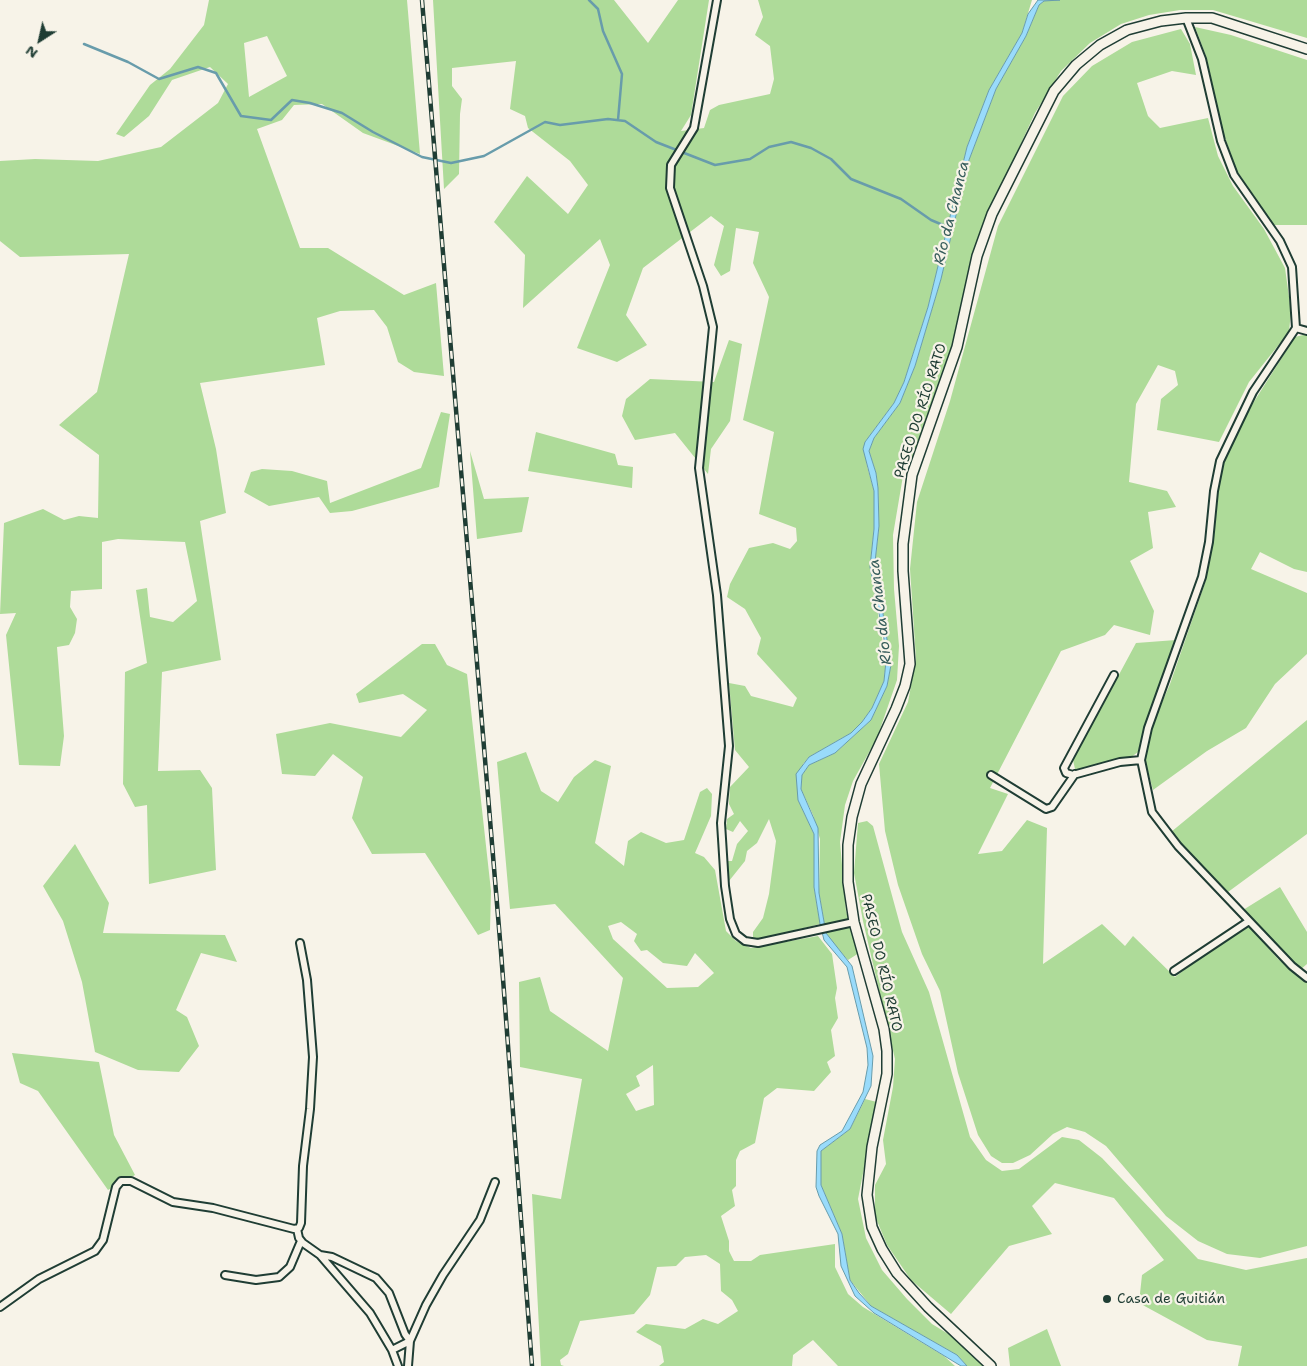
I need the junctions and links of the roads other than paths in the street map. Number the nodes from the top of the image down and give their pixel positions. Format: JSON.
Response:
{"nodes":[{"id":1,"x":717,"y":0,"type":"edge"},
{"id":2,"x":1186,"y":18,"type":"junction"},
{"id":3,"x":1307,"y":49,"type":"edge"},
{"id":4,"x":1296,"y":328,"type":"junction"},
{"id":5,"x":1307,"y":331,"type":"edge"},
{"id":6,"x":1114,"y":675,"type":"dead end"},
{"id":7,"x":1141,"y":760,"type":"junction"},
{"id":8,"x":1075,"y":774,"type":"junction"},
{"id":9,"x":991,"y":775,"type":"dead end"},
{"id":10,"x":1249,"y":921,"type":"junction"},
{"id":11,"x":850,"y":923,"type":"junction"},
{"id":12,"x":300,"y":943,"type":"dead end"},
{"id":13,"x":1174,"y":971,"type":"dead end"},
{"id":14,"x":1307,"y":978,"type":"edge"},
{"id":15,"x":496,"y":1182,"type":"dead end"},
{"id":16,"x":297,"y":1229,"type":"junction"},
{"id":17,"x":301,"y":1241,"type":"junction"},
{"id":18,"x":320,"y":1255,"type":"junction"},
{"id":19,"x":225,"y":1275,"type":"dead end"},
{"id":20,"x":0,"y":1307,"type":"edge"},
{"id":21,"x":410,"y":1340,"type":"junction"},
{"id":22,"x":392,"y":1350,"type":"junction"},
{"id":23,"x":398,"y":1366,"type":"edge"},
{"id":24,"x":408,"y":1366,"type":"edge"},
{"id":25,"x":991,"y":1366,"type":"edge"}],
"edges":[{"from":1,"to":11,"type":"street"},
{"from":2,"to":3,"type":"street","name":"PASEO DO RÍO RATO"},
{"from":2,"to":4,"type":"street"},
{"from":2,"to":11,"type":"street","name":"PASEO DO RÍO RATO"},
{"from":4,"to":5,"type":"street"},
{"from":4,"to":7,"type":"street"},
{"from":6,"to":8,"type":"street"},
{"from":7,"to":8,"type":"street"},
{"from":7,"to":10,"type":"street"},
{"from":8,"to":9,"type":"street"},
{"from":10,"to":13,"type":"street"},
{"from":10,"to":14,"type":"street"},
{"from":11,"to":25,"type":"street","name":"PASEO DO RÍO RATO"},
{"from":12,"to":16,"type":"street"},
{"from":15,"to":21,"type":"street"},
{"from":16,"to":17,"type":"street"},
{"from":16,"to":20,"type":"street"},
{"from":17,"to":18,"type":"street"},
{"from":17,"to":19,"type":"street"},
{"from":18,"to":21,"type":"street"},
{"from":18,"to":22,"type":"street"},
{"from":21,"to":22,"type":"street"},
{"from":21,"to":24,"type":"street"},
{"from":22,"to":23,"type":"street"}]}
